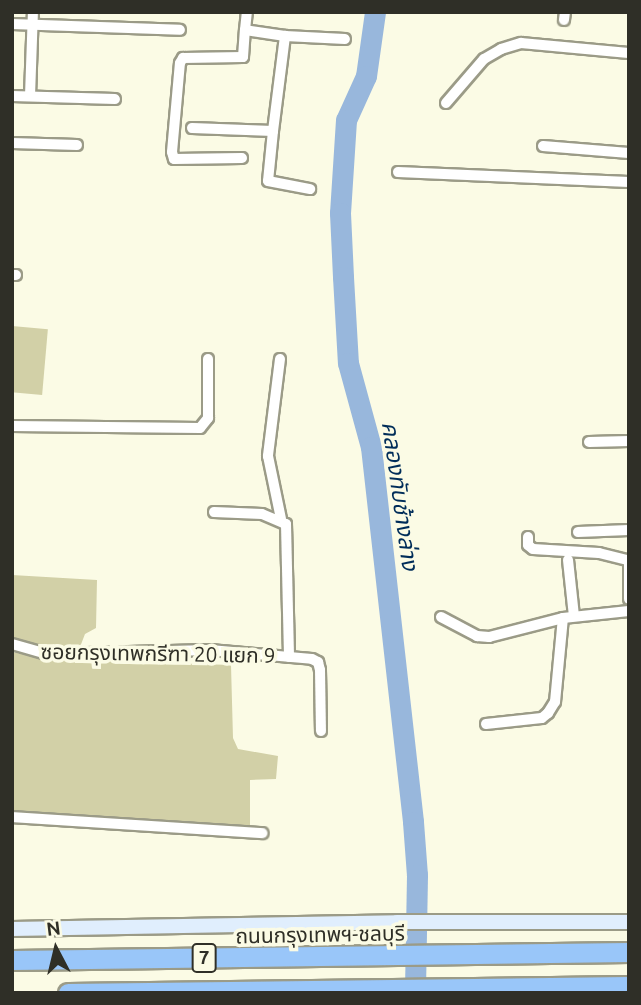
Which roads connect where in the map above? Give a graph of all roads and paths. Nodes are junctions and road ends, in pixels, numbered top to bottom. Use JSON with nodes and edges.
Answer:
{"nodes":[{"id":1,"x":33,"y":12,"type":"edge"},
{"id":2,"x":247,"y":12,"type":"edge"},
{"id":3,"x":12,"y":24,"type":"edge"},
{"id":4,"x":32,"y":25,"type":"junction"},
{"id":5,"x":180,"y":30,"type":"dead end"},
{"id":6,"x":245,"y":30,"type":"junction"},
{"id":7,"x":285,"y":36,"type":"junction"},
{"id":8,"x":345,"y":39,"type":"dead end"},
{"id":9,"x":629,"y":52,"type":"edge"},
{"id":10,"x":12,"y":96,"type":"edge"},
{"id":11,"x":30,"y":96,"type":"junction"},
{"id":12,"x":115,"y":99,"type":"dead end"},
{"id":13,"x":446,"y":103,"type":"dead end"},
{"id":14,"x":192,"y":128,"type":"dead end"},
{"id":15,"x":273,"y":131,"type":"junction"},
{"id":16,"x":12,"y":143,"type":"edge"},
{"id":17,"x":78,"y":145,"type":"dead end"},
{"id":18,"x":543,"y":146,"type":"dead end"},
{"id":19,"x":629,"y":153,"type":"edge"},
{"id":20,"x":242,"y":158,"type":"dead end"},
{"id":21,"x":398,"y":172,"type":"dead end"},
{"id":22,"x":629,"y":182,"type":"edge"},
{"id":23,"x":310,"y":189,"type":"dead end"},
{"id":24,"x":208,"y":359,"type":"dead end"},
{"id":25,"x":280,"y":359,"type":"dead end"},
{"id":26,"x":12,"y":426,"type":"edge"},
{"id":27,"x":629,"y":441,"type":"edge"},
{"id":28,"x":589,"y":442,"type":"dead end"},
{"id":29,"x":215,"y":512,"type":"dead end"},
{"id":30,"x":281,"y":519,"type":"junction"},
{"id":31,"x":629,"y":530,"type":"edge"},
{"id":32,"x":578,"y":532,"type":"dead end"},
{"id":33,"x":528,"y":537,"type":"dead end"},
{"id":34,"x":568,"y":560,"type":"dead end"},
{"id":35,"x":628,"y":560,"type":"edge"},
{"id":36,"x":629,"y":599,"type":"edge"},
{"id":37,"x":629,"y":611,"type":"edge"},
{"id":38,"x":441,"y":617,"type":"dead end"},
{"id":39,"x":569,"y":617,"type":"junction"},
{"id":40,"x":12,"y":645,"type":"edge"},
{"id":41,"x":289,"y":657,"type":"junction"},
{"id":42,"x":486,"y":724,"type":"dead end"},
{"id":43,"x":321,"y":731,"type":"dead end"},
{"id":44,"x":12,"y":817,"type":"edge"},
{"id":45,"x":262,"y":833,"type":"dead end"},
{"id":46,"x":629,"y":922,"type":"edge"},
{"id":47,"x":12,"y":929,"type":"edge"},
{"id":48,"x":629,"y":953,"type":"edge"},
{"id":49,"x":12,"y":960,"type":"edge"},
{"id":50,"x":629,"y":986,"type":"edge"},
{"id":51,"x":68,"y":993,"type":"edge"}],
"edges":[{"from":1,"to":4,"type":"street"},
{"from":2,"to":6,"type":"street"},
{"from":3,"to":4,"type":"street"},
{"from":4,"to":5,"type":"street"},
{"from":4,"to":11,"type":"street"},
{"from":6,"to":7,"type":"street"},
{"from":6,"to":20,"type":"street"},
{"from":7,"to":8,"type":"street"},
{"from":7,"to":15,"type":"street"},
{"from":9,"to":13,"type":"street"},
{"from":10,"to":11,"type":"street"},
{"from":11,"to":12,"type":"street"},
{"from":14,"to":15,"type":"street"},
{"from":15,"to":23,"type":"street"},
{"from":16,"to":17,"type":"street"},
{"from":18,"to":19,"type":"street"},
{"from":21,"to":22,"type":"street"},
{"from":24,"to":26,"type":"street"},
{"from":25,"to":30,"type":"street"},
{"from":27,"to":28,"type":"street"},
{"from":29,"to":30,"type":"street"},
{"from":30,"to":41,"type":"street"},
{"from":31,"to":32,"type":"street"},
{"from":33,"to":35,"type":"street"},
{"from":34,"to":39,"type":"street"},
{"from":35,"to":36,"type":"street"},
{"from":37,"to":39,"type":"street"},
{"from":38,"to":39,"type":"street"},
{"from":39,"to":42,"type":"street"},
{"from":40,"to":41,"type":"street","name":"ซอยกรุงเทพกรีฑา 20 แยก 9"},
{"from":41,"to":43,"type":"street","name":"ซอยกรุงเทพกรีฑา 20 แยก 9"},
{"from":44,"to":45,"type":"street"},
{"from":46,"to":47,"type":"main road"},
{"from":48,"to":49,"type":"highway","name":"ถนนกรุงเทพฯ-ชลบุรี","number":"7"},
{"from":50,"to":51,"type":"highway","number":"7"}]}
